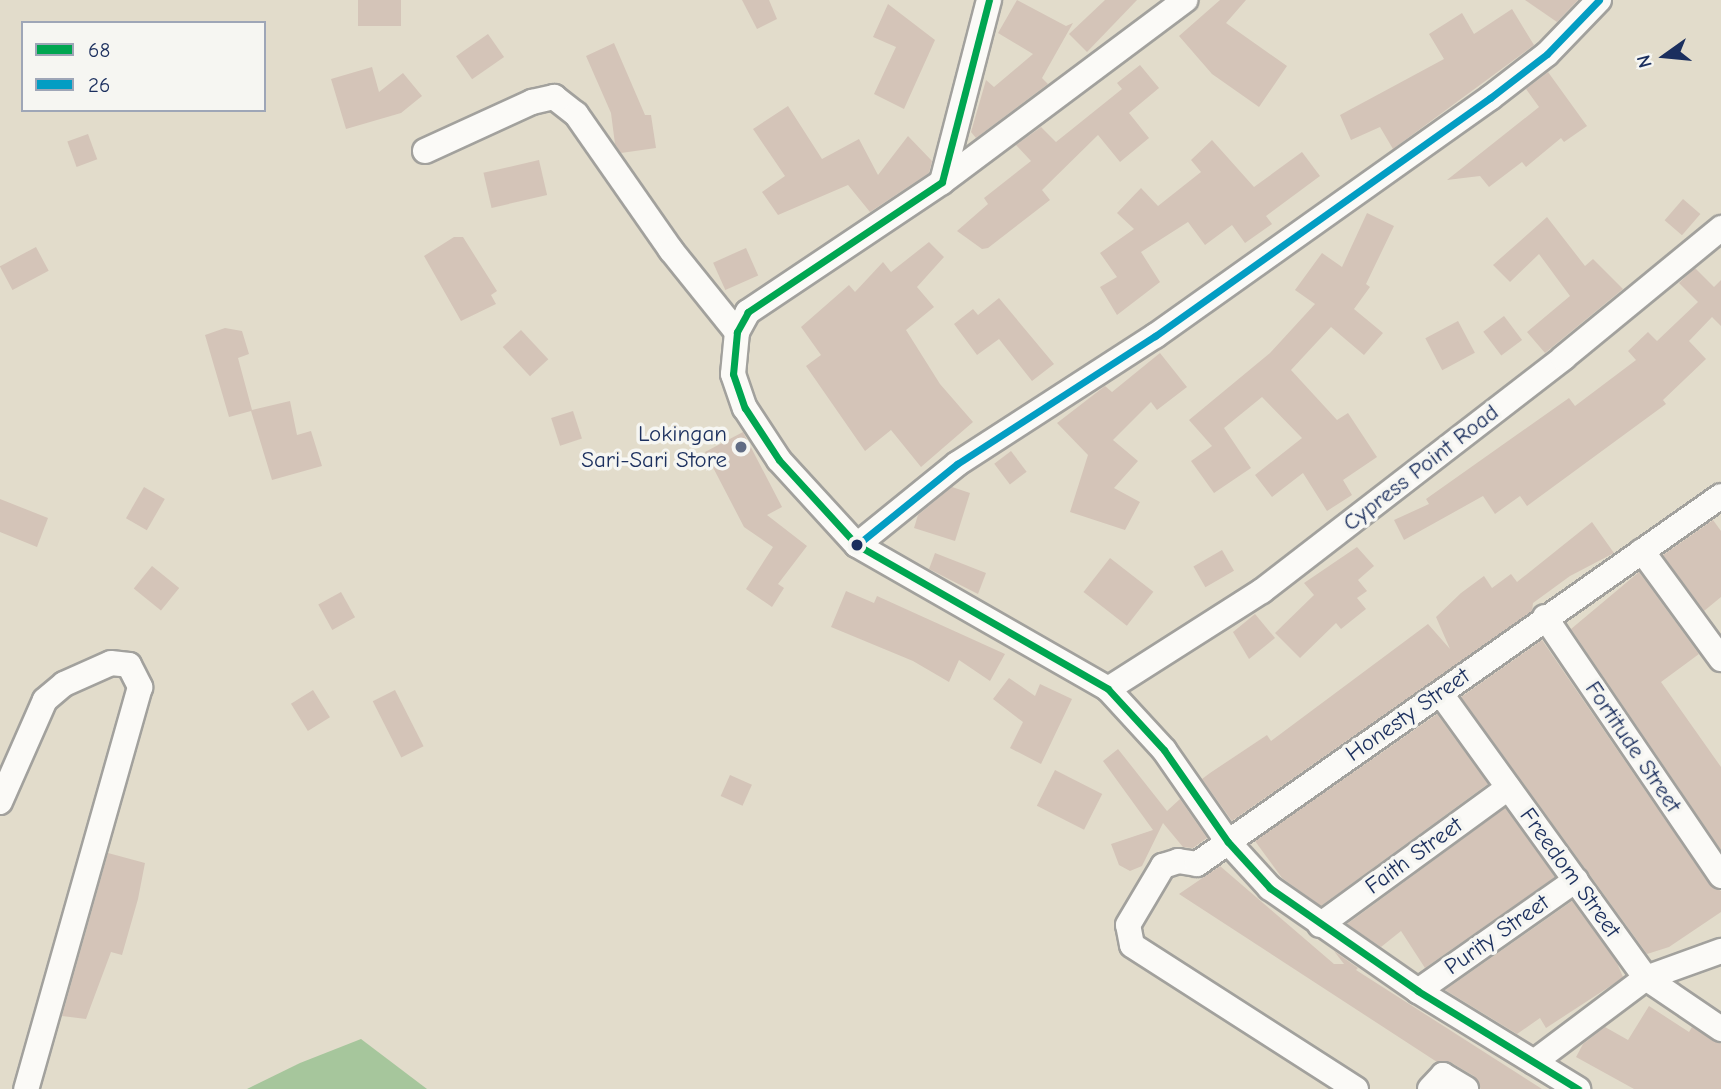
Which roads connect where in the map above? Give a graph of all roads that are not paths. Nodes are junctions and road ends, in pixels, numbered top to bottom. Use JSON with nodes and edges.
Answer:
{"nodes":[{"id":1,"x":989,"y":0,"type":"edge"},
{"id":2,"x":1185,"y":0,"type":"edge"},
{"id":3,"x":1599,"y":0,"type":"edge"},
{"id":4,"x":425,"y":151,"type":"dead end"},
{"id":5,"x":942,"y":182,"type":"junction"},
{"id":6,"x":1721,"y":228,"type":"edge"},
{"id":7,"x":737,"y":332,"type":"junction"},
{"id":8,"x":1721,"y":496,"type":"edge"},
{"id":9,"x":857,"y":545,"type":"junction"},
{"id":10,"x":1642,"y":551,"type":"junction"},
{"id":11,"x":1545,"y":617,"type":"junction"},
{"id":12,"x":1721,"y":659,"type":"edge"},
{"id":13,"x":1108,"y":689,"type":"junction"},
{"id":14,"x":1441,"y":694,"type":"junction"},
{"id":15,"x":1508,"y":788,"type":"junction"},
{"id":16,"x":0,"y":802,"type":"edge"},
{"id":17,"x":1228,"y":842,"type":"junction"},
{"id":18,"x":1721,"y":876,"type":"edge"},
{"id":19,"x":1576,"y":880,"type":"junction"},
{"id":20,"x":1320,"y":925,"type":"junction"},
{"id":21,"x":1721,"y":951,"type":"edge"},
{"id":22,"x":1646,"y":978,"type":"junction"},
{"id":23,"x":1419,"y":991,"type":"junction"},
{"id":24,"x":1721,"y":1029,"type":"edge"},
{"id":25,"x":1534,"y":1062,"type":"junction"},
{"id":26,"x":26,"y":1089,"type":"edge"},
{"id":27,"x":1356,"y":1089,"type":"edge"},
{"id":28,"x":1430,"y":1089,"type":"edge"},
{"id":29,"x":1466,"y":1089,"type":"edge"},
{"id":30,"x":1578,"y":1089,"type":"edge"}],
"edges":[{"from":1,"to":5,"type":"street"},
{"from":2,"to":5,"type":"street"},
{"from":3,"to":9,"type":"street"},
{"from":4,"to":7,"type":"street"},
{"from":5,"to":7,"type":"street"},
{"from":6,"to":13,"type":"street","name":"Cypress Point Road"},
{"from":7,"to":9,"type":"street"},
{"from":8,"to":10,"type":"street","name":"Honesty Street"},
{"from":9,"to":13,"type":"street"},
{"from":10,"to":11,"type":"street","name":"Honesty Street"},
{"from":10,"to":12,"type":"street"},
{"from":11,"to":14,"type":"street","name":"Honesty Street"},
{"from":11,"to":18,"type":"street","name":"Fortitude Street"},
{"from":13,"to":17,"type":"street"},
{"from":14,"to":15,"type":"street","name":"Freedom Street"},
{"from":14,"to":17,"type":"street","name":"Honesty Street"},
{"from":15,"to":19,"type":"street","name":"Freedom Street"},
{"from":15,"to":20,"type":"street","name":"Faith Street"},
{"from":16,"to":26,"type":"street"},
{"from":17,"to":20,"type":"street"},
{"from":17,"to":27,"type":"street","name":"Honesty Street"},
{"from":19,"to":22,"type":"street","name":"Freedom Street"},
{"from":19,"to":23,"type":"street","name":"Purity Street"},
{"from":20,"to":23,"type":"street"},
{"from":21,"to":22,"type":"street"},
{"from":22,"to":24,"type":"street","name":"Freedom Street"},
{"from":22,"to":25,"type":"street"},
{"from":23,"to":25,"type":"street"},
{"from":25,"to":30,"type":"street"},
{"from":28,"to":29,"type":"street"}]}
